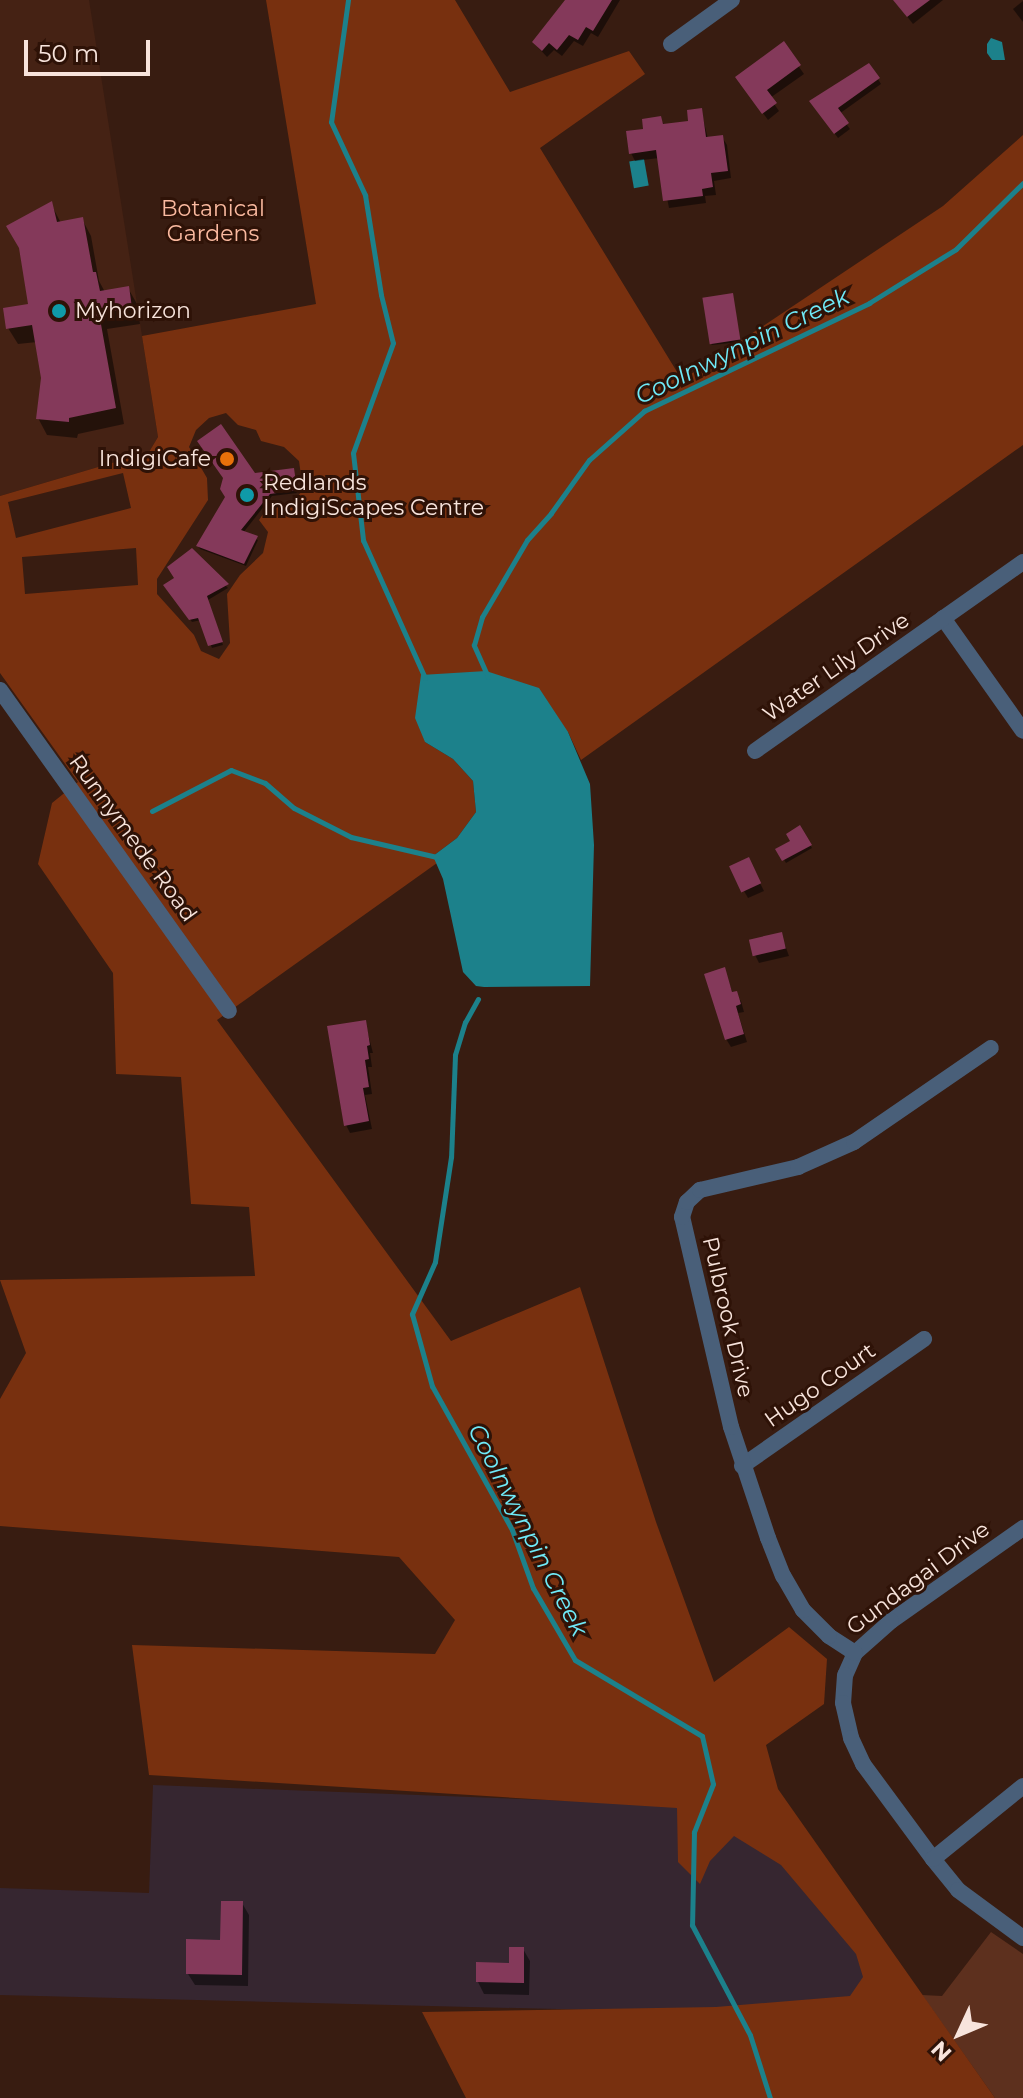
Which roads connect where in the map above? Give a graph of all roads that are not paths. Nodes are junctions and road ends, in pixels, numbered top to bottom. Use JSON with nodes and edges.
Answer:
{"nodes":[{"id":1,"x":732,"y":0,"type":"edge"},
{"id":2,"x":671,"y":44,"type":"dead end"},
{"id":3,"x":1023,"y":562,"type":"edge"},
{"id":4,"x":943,"y":618,"type":"junction"},
{"id":5,"x":0,"y":690,"type":"edge"},
{"id":6,"x":1023,"y":731,"type":"edge"},
{"id":7,"x":755,"y":751,"type":"dead end"},
{"id":8,"x":229,"y":1011,"type":"dead end"},
{"id":9,"x":991,"y":1048,"type":"dead end"},
{"id":10,"x":924,"y":1339,"type":"dead end"},
{"id":11,"x":742,"y":1466,"type":"junction"},
{"id":12,"x":1023,"y":1528,"type":"edge"},
{"id":13,"x":855,"y":1653,"type":"junction"},
{"id":14,"x":1023,"y":1786,"type":"edge"},
{"id":15,"x":933,"y":1859,"type":"junction"},
{"id":16,"x":1023,"y":1938,"type":"edge"}],
"edges":[{"from":1,"to":2,"type":"street"},
{"from":3,"to":4,"type":"street","name":"Water Lily Drive"},
{"from":4,"to":6,"type":"street"},
{"from":4,"to":7,"type":"street","name":"Water Lily Drive"},
{"from":5,"to":8,"type":"street","name":"Runnymede Road"},
{"from":9,"to":11,"type":"street","name":"Pulbrook Drive"},
{"from":10,"to":11,"type":"street","name":"Hugo Court"},
{"from":11,"to":13,"type":"street","name":"Pulbrook Drive"},
{"from":12,"to":13,"type":"street","name":"Gundagai Drive"},
{"from":13,"to":15,"type":"street","name":"Gundagai Drive"},
{"from":14,"to":15,"type":"street"},
{"from":15,"to":16,"type":"street","name":"Gundagai Drive"}]}
